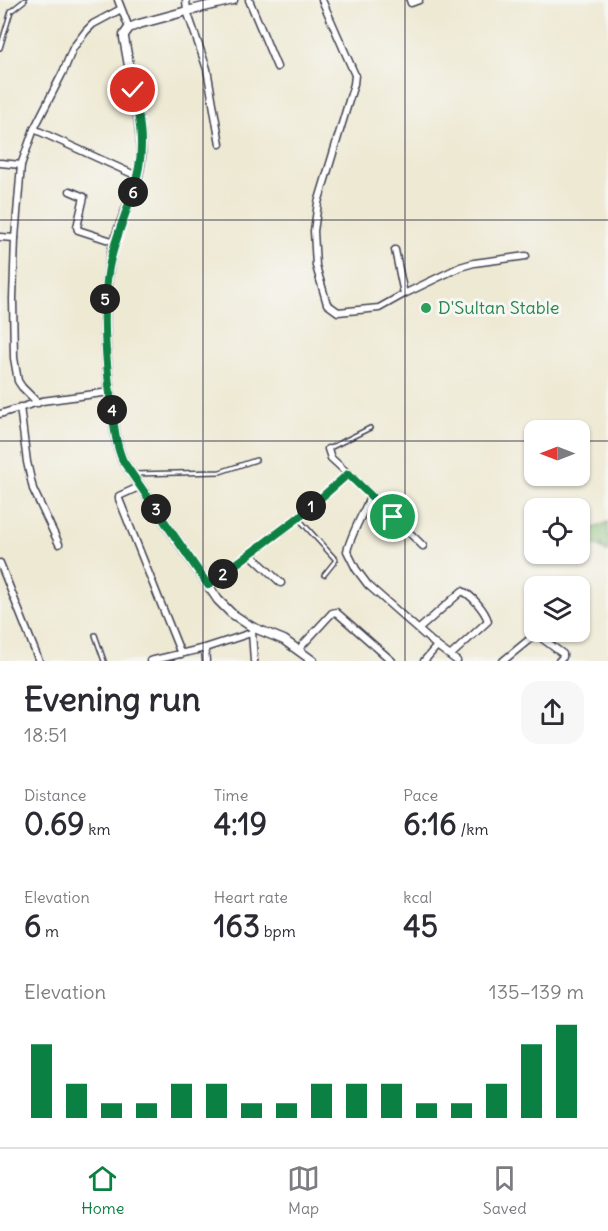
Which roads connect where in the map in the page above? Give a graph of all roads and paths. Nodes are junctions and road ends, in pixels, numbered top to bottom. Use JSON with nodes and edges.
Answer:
{"nodes":[{"id":1,"x":25,"y":0,"type":"edge"},
{"id":2,"x":118,"y":0,"type":"edge"},
{"id":3,"x":186,"y":0,"type":"edge"},
{"id":4,"x":229,"y":0,"type":"edge"},
{"id":5,"x":249,"y":0,"type":"edge"},
{"id":6,"x":322,"y":0,"type":"edge"},
{"id":7,"x":410,"y":0,"type":"edge"},
{"id":8,"x":419,"y":0,"type":"edge"},
{"id":9,"x":121,"y":9,"type":"junction"},
{"id":10,"x":187,"y":10,"type":"junction"},
{"id":11,"x":129,"y":28,"type":"junction"},
{"id":12,"x":0,"y":48,"type":"edge"},
{"id":13,"x":277,"y":67,"type":"dead end"},
{"id":14,"x":34,"y":129,"type":"junction"},
{"id":15,"x":220,"y":144,"type":"dead end"},
{"id":16,"x":0,"y":163,"type":"edge"},
{"id":17,"x":21,"y":165,"type":"junction"},
{"id":18,"x":137,"y":176,"type":"junction"},
{"id":19,"x":70,"y":191,"type":"dead end"},
{"id":20,"x":0,"y":237,"type":"edge"},
{"id":21,"x":15,"y":238,"type":"junction"},
{"id":22,"x":115,"y":242,"type":"junction"},
{"id":23,"x":394,"y":250,"type":"dead end"},
{"id":24,"x":526,"y":256,"type":"dead end"},
{"id":25,"x":404,"y":294,"type":"junction"},
{"id":26,"x":110,"y":392,"type":"junction"},
{"id":27,"x":38,"y":403,"type":"junction"},
{"id":28,"x":20,"y":407,"type":"junction"},
{"id":29,"x":0,"y":414,"type":"edge"},
{"id":30,"x":370,"y":428,"type":"dead end"},
{"id":31,"x":328,"y":450,"type":"joint"},
{"id":32,"x":256,"y":460,"type":"dead end"},
{"id":33,"x":133,"y":474,"type":"junction"},
{"id":34,"x":348,"y":474,"type":"junction"},
{"id":35,"x":141,"y":486,"type":"junction"},
{"id":36,"x":371,"y":495,"type":"junction"},
{"id":37,"x":298,"y":518,"type":"junction"},
{"id":38,"x":58,"y":544,"type":"dead end"},
{"id":39,"x":423,"y":546,"type":"dead end"},
{"id":40,"x":250,"y":554,"type":"junction"},
{"id":41,"x":0,"y":563,"type":"edge"},
{"id":42,"x":324,"y":575,"type":"dead end"},
{"id":43,"x":281,"y":583,"type":"dead end"},
{"id":44,"x":208,"y":585,"type":"junction"},
{"id":45,"x":419,"y":629,"type":"junction"},
{"id":46,"x":252,"y":630,"type":"junction"},
{"id":47,"x":95,"y":635,"type":"dead end"},
{"id":48,"x":437,"y":646,"type":"junction"},
{"id":49,"x":205,"y":648,"type":"junction"},
{"id":50,"x":298,"y":650,"type":"junction"},
{"id":51,"x":181,"y":654,"type":"junction"},
{"id":52,"x":451,"y":656,"type":"junction"},
{"id":53,"x":154,"y":660,"type":"edge"},
{"id":54,"x":39,"y":661,"type":"edge"},
{"id":55,"x":104,"y":661,"type":"edge"},
{"id":56,"x":206,"y":661,"type":"edge"},
{"id":57,"x":254,"y":661,"type":"edge"},
{"id":58,"x":313,"y":661,"type":"edge"},
{"id":59,"x":392,"y":661,"type":"edge"},
{"id":60,"x":424,"y":661,"type":"edge"},
{"id":61,"x":457,"y":661,"type":"edge"},
{"id":62,"x":503,"y":661,"type":"edge"},
{"id":63,"x":559,"y":661,"type":"edge"}],
"edges":[{"from":1,"to":12,"type":"lane"},
{"from":2,"to":9,"type":"street"},
{"from":3,"to":10,"type":"street"},
{"from":4,"to":10,"type":"street"},
{"from":5,"to":13,"type":"street"},
{"from":6,"to":25,"type":"street"},
{"from":7,"to":8,"type":"street"},
{"from":9,"to":11,"type":"street"},
{"from":9,"to":14,"type":"street"},
{"from":10,"to":11,"type":"street"},
{"from":10,"to":15,"type":"street"},
{"from":11,"to":18,"type":"street"},
{"from":14,"to":17,"type":"street"},
{"from":14,"to":18,"type":"street"},
{"from":16,"to":17,"type":"street"},
{"from":17,"to":21,"type":"street"},
{"from":18,"to":22,"type":"street"},
{"from":19,"to":22,"type":"street"},
{"from":20,"to":21,"type":"street"},
{"from":21,"to":27,"type":"street"},
{"from":22,"to":26,"type":"street"},
{"from":23,"to":25,"type":"street"},
{"from":24,"to":25,"type":"street"},
{"from":26,"to":27,"type":"street"},
{"from":26,"to":33,"type":"street"},
{"from":27,"to":28,"type":"street"},
{"from":28,"to":29,"type":"street"},
{"from":28,"to":38,"type":"street"},
{"from":30,"to":31,"type":"lane"},
{"from":31,"to":34,"type":"street"},
{"from":32,"to":33,"type":"lane"},
{"from":33,"to":35,"type":"street"},
{"from":34,"to":36,"type":"street"},
{"from":34,"to":37,"type":"street"},
{"from":35,"to":44,"type":"street"},
{"from":35,"to":51,"type":"street"},
{"from":36,"to":39,"type":"street"},
{"from":36,"to":45,"type":"street"},
{"from":37,"to":40,"type":"street"},
{"from":37,"to":42,"type":"lane"},
{"from":40,"to":43,"type":"street"},
{"from":40,"to":44,"type":"street"},
{"from":41,"to":54,"type":"street"},
{"from":44,"to":46,"type":"street"},
{"from":45,"to":48,"type":"street"},
{"from":45,"to":52,"type":"street"},
{"from":46,"to":49,"type":"street"},
{"from":46,"to":50,"type":"street"},
{"from":46,"to":57,"type":"street"},
{"from":47,"to":55,"type":"lane"},
{"from":48,"to":52,"type":"street"},
{"from":48,"to":60,"type":"street"},
{"from":49,"to":51,"type":"street"},
{"from":49,"to":56,"type":"street"},
{"from":50,"to":58,"type":"street"},
{"from":50,"to":59,"type":"street"},
{"from":51,"to":53,"type":"street"},
{"from":52,"to":61,"type":"street"},
{"from":62,"to":63,"type":"street"}]}
